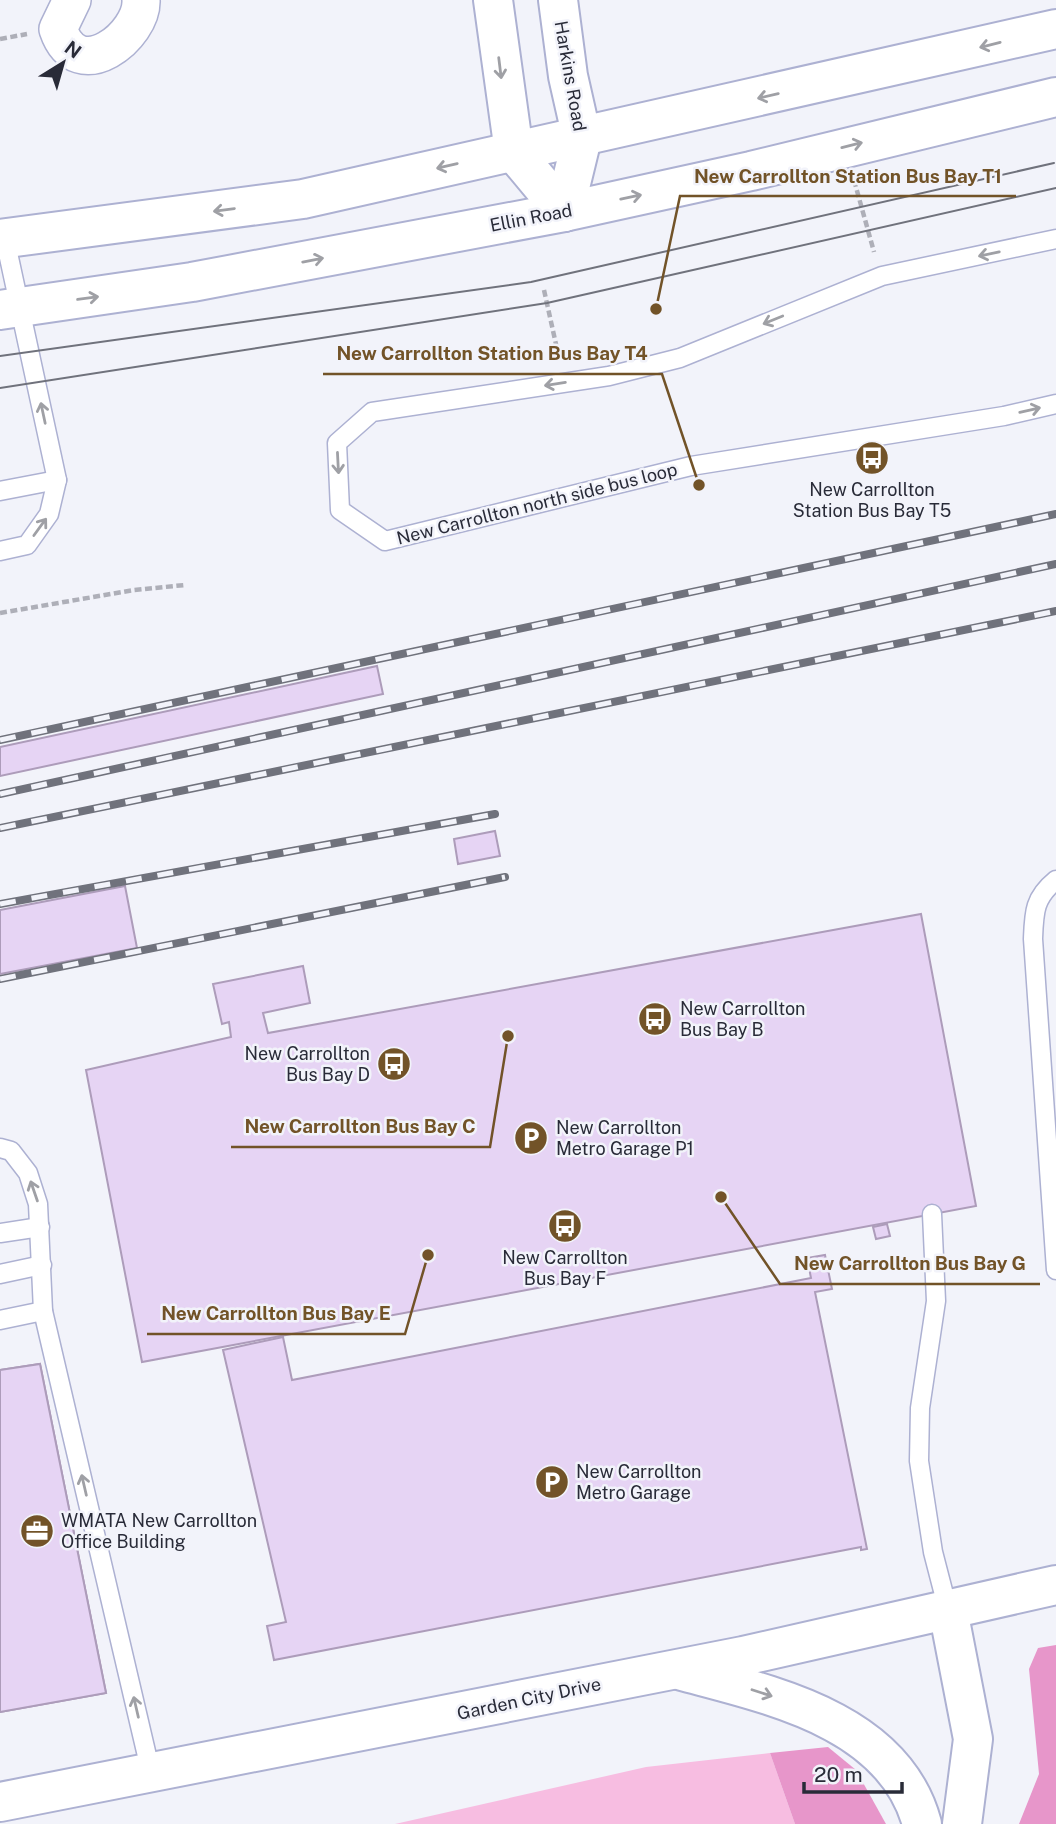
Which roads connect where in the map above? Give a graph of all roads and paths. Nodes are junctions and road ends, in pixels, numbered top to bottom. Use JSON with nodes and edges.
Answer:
{"nodes":[{"id":1,"x":72,"y":0,"type":"edge"},
{"id":2,"x":141,"y":0,"type":"edge"},
{"id":3,"x":493,"y":0,"type":"edge"},
{"id":4,"x":558,"y":0,"type":"edge"},
{"id":5,"x":1056,"y":29,"type":"edge"},
{"id":6,"x":1056,"y":97,"type":"edge"},
{"id":7,"x":582,"y":138,"type":"junction"},
{"id":8,"x":845,"y":147,"type":"junction"},
{"id":9,"x":514,"y":152,"type":"junction"},
{"id":10,"x":564,"y":212,"type":"junction"},
{"id":11,"x":3,"y":239,"type":"edge"},
{"id":12,"x":1056,"y":239,"type":"edge"},
{"id":13,"x":882,"y":276,"type":"junction"},
{"id":14,"x":544,"y":290,"type":"dead end"},
{"id":15,"x":10,"y":309,"type":"edge"},
{"id":16,"x":564,"y":383,"type":"junction"},
{"id":17,"x":1056,"y":404,"type":"edge"},
{"id":18,"x":57,"y":480,"type":"junction"},
{"id":19,"x":0,"y":491,"type":"edge"},
{"id":20,"x":0,"y":551,"type":"edge"},
{"id":21,"x":185,"y":585,"type":"dead end"},
{"id":22,"x":0,"y":612,"type":"edge"},
{"id":23,"x":1056,"y":880,"type":"edge"},
{"id":24,"x":0,"y":1149,"type":"edge"},
{"id":25,"x":932,"y":1214,"type":"dead end"},
{"id":26,"x":40,"y":1227,"type":"junction"},
{"id":27,"x":2,"y":1229,"type":"edge"},
{"id":28,"x":42,"y":1265,"type":"junction"},
{"id":29,"x":1056,"y":1270,"type":"edge"},
{"id":30,"x":0,"y":1274,"type":"edge"},
{"id":31,"x":43,"y":1311,"type":"junction"},
{"id":32,"x":0,"y":1320,"type":"edge"},
{"id":33,"x":1056,"y":1585,"type":"edge"},
{"id":34,"x":948,"y":1610,"type":"junction"},
{"id":35,"x":673,"y":1669,"type":"junction"},
{"id":36,"x":151,"y":1773,"type":"junction"},
{"id":37,"x":0,"y":1802,"type":"edge"},
{"id":38,"x":922,"y":1824,"type":"edge"},
{"id":39,"x":962,"y":1824,"type":"edge"}],
"edges":[{"from":1,"to":2,"type":"street"},
{"from":3,"to":9,"type":"street","one_way":true},
{"from":4,"to":7,"type":"street","name":"Harkins Road"},
{"from":5,"to":7,"type":"street","one_way":true},
{"from":8,"to":6,"type":"street","name":"Ellin Road","one_way":true},
{"from":7,"to":9,"type":"street"},
{"from":7,"to":10,"type":"street","name":"Harkins Road"},
{"from":10,"to":8,"type":"street","name":"Ellin Road","one_way":true},
{"from":8,"to":13,"type":"path"},
{"from":9,"to":10,"type":"street"},
{"from":9,"to":11,"type":"street","one_way":true},
{"from":15,"to":10,"type":"street","name":"Ellin Road","one_way":true},
{"from":11,"to":15,"type":"lane"},
{"from":12,"to":13,"type":"lane","name":"New Carrollton north side bus loop","one_way":true},
{"from":13,"to":16,"type":"lane","name":"New Carrollton north side bus loop","one_way":true},
{"from":14,"to":16,"type":"path"},
{"from":18,"to":15,"type":"lane","one_way":true},
{"from":16,"to":17,"type":"lane","name":"New Carrollton north side bus loop","one_way":true},
{"from":18,"to":19,"type":"lane"},
{"from":20,"to":18,"type":"lane","one_way":true},
{"from":21,"to":22,"type":"path"},
{"from":23,"to":29,"type":"lane"},
{"from":26,"to":24,"type":"lane","one_way":true},
{"from":25,"to":34,"type":"lane"},
{"from":26,"to":27,"type":"lane"},
{"from":26,"to":28,"type":"lane"},
{"from":28,"to":30,"type":"lane"},
{"from":28,"to":31,"type":"lane"},
{"from":31,"to":32,"type":"lane"},
{"from":36,"to":31,"type":"lane","one_way":true},
{"from":33,"to":34,"type":"street","name":"Garden City Drive"},
{"from":34,"to":35,"type":"street","name":"Garden City Drive"},
{"from":34,"to":39,"type":"street"},
{"from":35,"to":36,"type":"street","name":"Garden City Drive"},
{"from":35,"to":38,"type":"street","one_way":true},
{"from":36,"to":37,"type":"street","name":"Garden City Drive"}]}
